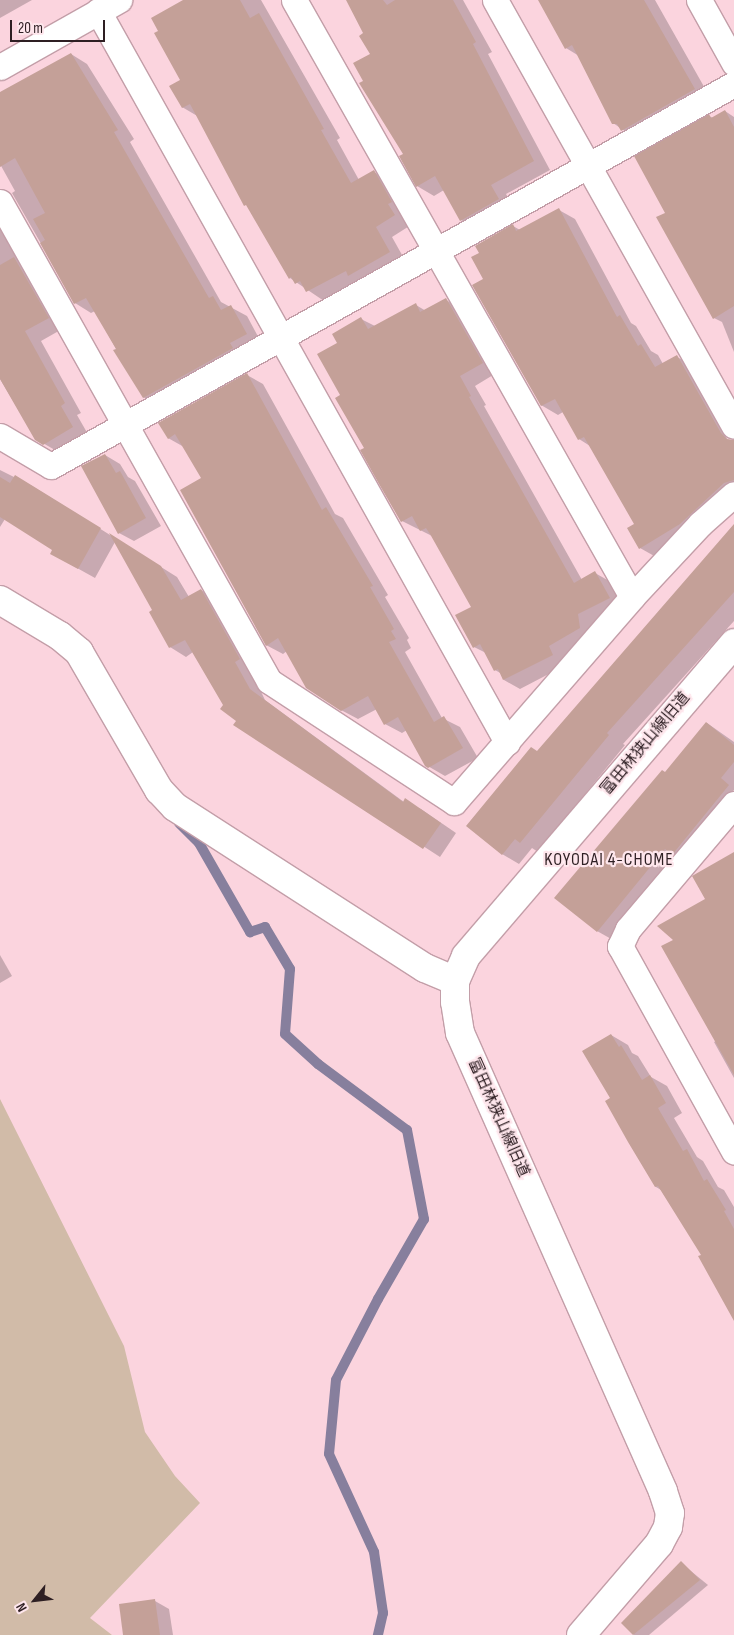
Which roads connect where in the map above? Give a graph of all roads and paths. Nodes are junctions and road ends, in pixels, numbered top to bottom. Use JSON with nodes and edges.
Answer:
{"nodes":[{"id":1,"x":294,"y":0,"type":"edge"},
{"id":2,"x":495,"y":0,"type":"edge"},
{"id":3,"x":699,"y":0,"type":"edge"},
{"id":4,"x":108,"y":6,"type":"edge"},
{"id":5,"x":734,"y":63,"type":"edge"},
{"id":6,"x":0,"y":67,"type":"edge"},
{"id":7,"x":734,"y":84,"type":"edge"},
{"id":8,"x":588,"y":166,"type":"junction"},
{"id":9,"x":0,"y":202,"type":"edge"},
{"id":10,"x":436,"y":251,"type":"junction"},
{"id":11,"x":281,"y":338,"type":"junction"},
{"id":12,"x":126,"y":425,"type":"junction"},
{"id":13,"x":734,"y":426,"type":"edge"},
{"id":14,"x":0,"y":436,"type":"edge"},
{"id":15,"x":734,"y":494,"type":"edge"},
{"id":16,"x":632,"y":597,"type":"junction"},
{"id":17,"x":0,"y":600,"type":"edge"},
{"id":18,"x":734,"y":642,"type":"edge"},
{"id":19,"x":508,"y":742,"type":"junction"},
{"id":20,"x":734,"y":804,"type":"edge"},
{"id":21,"x":456,"y":981,"type":"junction"},
{"id":22,"x":734,"y":1152,"type":"edge"},
{"id":23,"x":581,"y":1635,"type":"edge"}],
"edges":[{"from":1,"to":10,"type":"street"},
{"from":2,"to":8,"type":"street"},
{"from":3,"to":5,"type":"street"},
{"from":4,"to":6,"type":"street"},
{"from":4,"to":11,"type":"street"},
{"from":7,"to":8,"type":"street"},
{"from":8,"to":10,"type":"street"},
{"from":8,"to":13,"type":"street"},
{"from":9,"to":12,"type":"street"},
{"from":10,"to":11,"type":"street"},
{"from":10,"to":16,"type":"street"},
{"from":11,"to":12,"type":"street"},
{"from":11,"to":19,"type":"street"},
{"from":12,"to":14,"type":"street"},
{"from":12,"to":19,"type":"street"},
{"from":15,"to":16,"type":"street"},
{"from":16,"to":19,"type":"street"},
{"from":17,"to":21,"type":"street"},
{"from":18,"to":21,"type":"street","name":"富田林狭山線旧道"},
{"from":20,"to":22,"type":"street"},
{"from":21,"to":23,"type":"street","name":"富田林狭山線旧道"}]}
